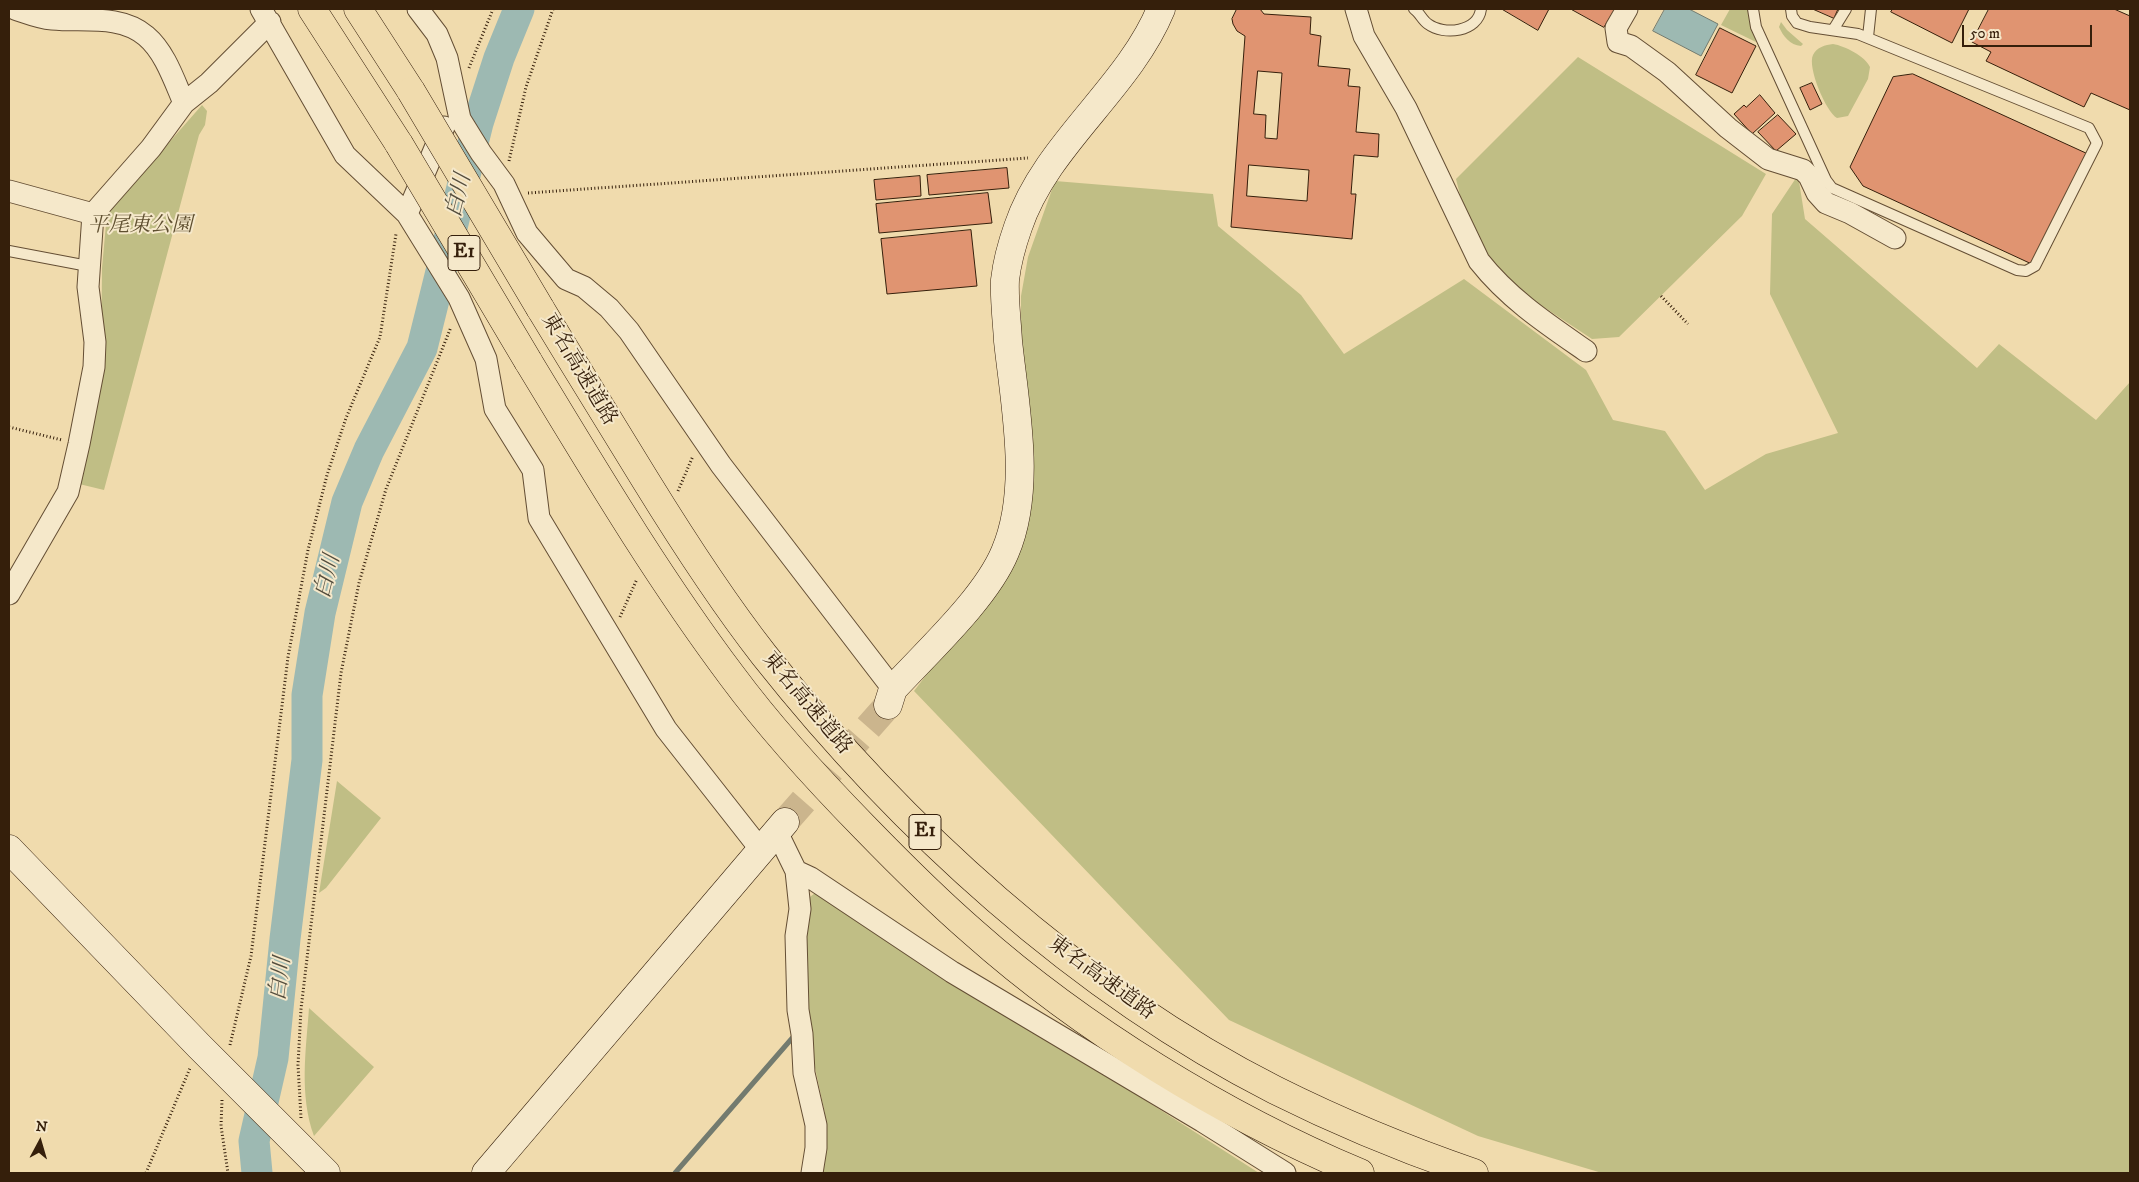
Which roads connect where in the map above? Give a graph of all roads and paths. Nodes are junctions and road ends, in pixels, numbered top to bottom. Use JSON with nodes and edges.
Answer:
{"nodes":[{"id":1,"x":15,"y":9,"type":"edge"},
{"id":2,"x":312,"y":9,"type":"edge"},
{"id":3,"x":358,"y":9,"type":"edge"},
{"id":4,"x":418,"y":9,"type":"edge"},
{"id":5,"x":493,"y":9,"type":"edge"},
{"id":6,"x":553,"y":9,"type":"edge"},
{"id":7,"x":1160,"y":9,"type":"edge"},
{"id":8,"x":1356,"y":9,"type":"edge"},
{"id":9,"x":1481,"y":9,"type":"edge"},
{"id":10,"x":1627,"y":9,"type":"edge"},
{"id":11,"x":1753,"y":9,"type":"edge"},
{"id":12,"x":1791,"y":9,"type":"edge"},
{"id":13,"x":1846,"y":9,"type":"edge"},
{"id":14,"x":1871,"y":9,"type":"edge"},
{"id":15,"x":1416,"y":10,"type":"edge"},
{"id":16,"x":265,"y":15,"type":"edge"},
{"id":17,"x":1833,"y":30,"type":"junction"},
{"id":18,"x":1868,"y":38,"type":"junction"},
{"id":19,"x":184,"y":103,"type":"junction"},
{"id":20,"x":458,"y":110,"type":"junction"},
{"id":21,"x":1048,"y":167,"type":"junction"},
{"id":22,"x":506,"y":189,"type":"junction"},
{"id":23,"x":9,"y":191,"type":"edge"},
{"id":24,"x":93,"y":214,"type":"junction"},
{"id":25,"x":406,"y":214,"type":"junction"},
{"id":26,"x":1895,"y":238,"type":"dead end"},
{"id":27,"x":9,"y":251,"type":"edge"},
{"id":28,"x":88,"y":266,"type":"junction"},
{"id":29,"x":1661,"y":296,"type":"dead end"},
{"id":30,"x":459,"y":298,"type":"junction"},
{"id":31,"x":1688,"y":324,"type":"dead end"},
{"id":32,"x":1586,"y":351,"type":"dead end"},
{"id":33,"x":9,"y":428,"type":"edge"},
{"id":34,"x":702,"y":437,"type":"junction"},
{"id":35,"x":79,"y":444,"type":"junction"},
{"id":36,"x":677,"y":494,"type":"dead end"},
{"id":37,"x":640,"y":574,"type":"dead end"},
{"id":38,"x":9,"y":594,"type":"edge"},
{"id":39,"x":611,"y":638,"type":"junction"},
{"id":40,"x":891,"y":697,"type":"joint"},
{"id":41,"x":774,"y":834,"type":"junction"},
{"id":42,"x":9,"y":849,"type":"edge"},
{"id":43,"x":796,"y":871,"type":"junction"},
{"id":44,"x":199,"y":1046,"type":"junction"},
{"id":45,"x":222,"y":1069,"type":"junction"},
{"id":46,"x":300,"y":1146,"type":"junction"},
{"id":47,"x":146,"y":1173,"type":"edge"},
{"id":48,"x":228,"y":1173,"type":"edge"},
{"id":49,"x":326,"y":1173,"type":"edge"},
{"id":50,"x":486,"y":1173,"type":"edge"},
{"id":51,"x":812,"y":1173,"type":"edge"},
{"id":52,"x":1284,"y":1173,"type":"edge"},
{"id":53,"x":1360,"y":1173,"type":"edge"},
{"id":54,"x":1474,"y":1173,"type":"edge"}],
"edges":[{"from":1,"to":19,"type":"street"},
{"from":2,"to":53,"type":"highway","name":"東名高速道路","number":"E1","bridge":true},
{"from":3,"to":54,"type":"highway","name":"東名高速道路","number":"E1","bridge":true},
{"from":4,"to":20,"type":"street"},
{"from":5,"to":20,"type":"path"},
{"from":6,"to":22,"type":"path"},
{"from":7,"to":21,"type":"street"},
{"from":8,"to":32,"type":"street"},
{"from":9,"to":15,"type":"lane"},
{"from":10,"to":26,"type":"street"},
{"from":11,"to":18,"type":"lane"},
{"from":12,"to":17,"type":"lane"},
{"from":13,"to":17,"type":"lane"},
{"from":14,"to":18,"type":"lane"},
{"from":16,"to":19,"type":"street"},
{"from":16,"to":25,"type":"street"},
{"from":17,"to":18,"type":"lane"},
{"from":19,"to":24,"type":"street"},
{"from":20,"to":22,"type":"street"},
{"from":20,"to":25,"type":"street"},
{"from":21,"to":22,"type":"path"},
{"from":21,"to":40,"type":"street"},
{"from":22,"to":34,"type":"street"},
{"from":23,"to":24,"type":"street"},
{"from":24,"to":28,"type":"street"},
{"from":25,"to":30,"type":"street"},
{"from":25,"to":45,"type":"path"},
{"from":27,"to":28,"type":"lane"},
{"from":28,"to":35,"type":"street"},
{"from":29,"to":31,"type":"path"},
{"from":30,"to":39,"type":"street"},
{"from":30,"to":46,"type":"path"},
{"from":33,"to":35,"type":"path"},
{"from":34,"to":36,"type":"path"},
{"from":34,"to":40,"type":"street"},
{"from":35,"to":38,"type":"street"},
{"from":37,"to":39,"type":"path"},
{"from":39,"to":41,"type":"street"},
{"from":41,"to":43,"type":"street"},
{"from":41,"to":50,"type":"street"},
{"from":42,"to":44,"type":"street"},
{"from":43,"to":51,"type":"street"},
{"from":43,"to":52,"type":"street"},
{"from":44,"to":45,"type":"street"},
{"from":44,"to":47,"type":"path"},
{"from":45,"to":46,"type":"street"},
{"from":45,"to":48,"type":"path"},
{"from":46,"to":49,"type":"street"}]}
